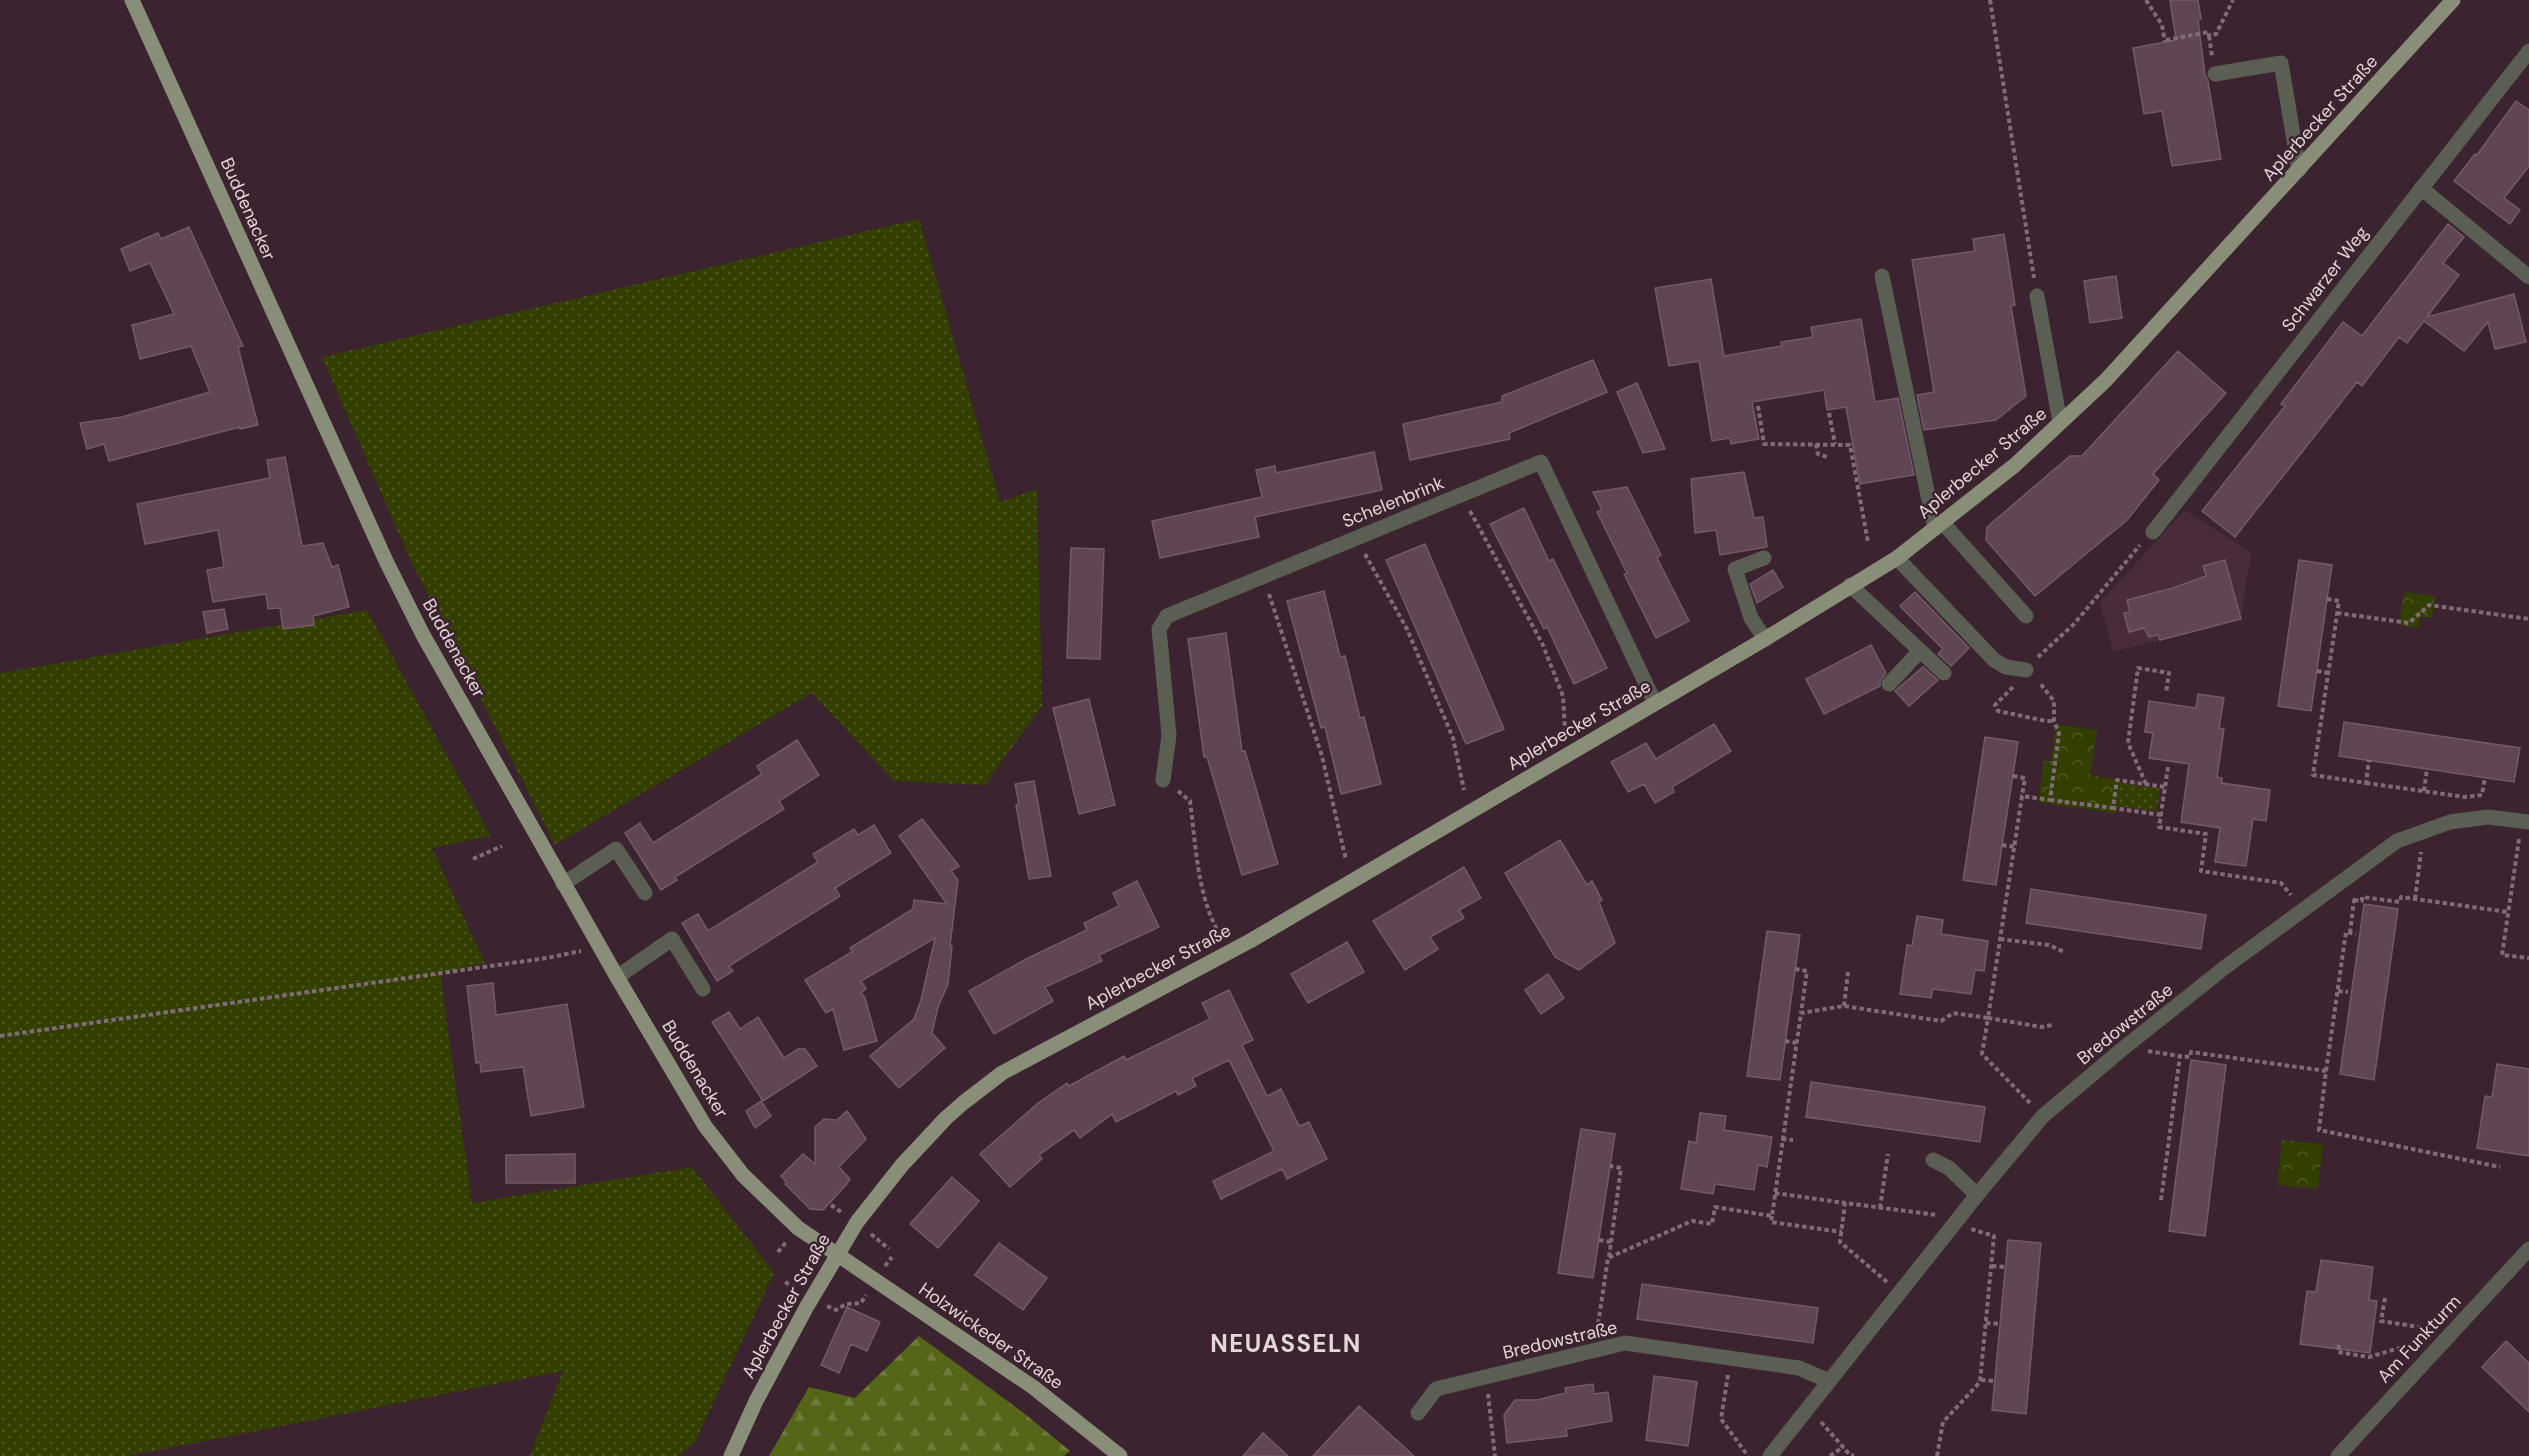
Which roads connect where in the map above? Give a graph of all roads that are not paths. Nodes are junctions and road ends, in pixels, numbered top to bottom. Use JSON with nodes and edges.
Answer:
{"nodes":[{"id":1,"x":132,"y":0,"type":"edge"},
{"id":2,"x":2453,"y":0,"type":"edge"},
{"id":3,"x":2529,"y":51,"type":"edge"},
{"id":4,"x":2216,"y":74,"type":"dead end"},
{"id":5,"x":2299,"y":170,"type":"junction"},
{"id":6,"x":2421,"y":188,"type":"junction"},
{"id":7,"x":1882,"y":276,"type":"dead end"},
{"id":8,"x":2529,"y":277,"type":"edge"},
{"id":9,"x":2037,"y":296,"type":"road end"},
{"id":10,"x":2060,"y":422,"type":"junction"},
{"id":11,"x":1939,"y":526,"type":"junction"},
{"id":12,"x":2153,"y":532,"type":"road end"},
{"id":13,"x":1764,"y":558,"type":"dead end"},
{"id":14,"x":1897,"y":558,"type":"junction"},
{"id":15,"x":1850,"y":585,"type":"junction"},
{"id":16,"x":2026,"y":616,"type":"dead end"},
{"id":17,"x":1765,"y":639,"type":"junction"},
{"id":18,"x":1920,"y":651,"type":"junction"},
{"id":19,"x":1944,"y":673,"type":"dead end"},
{"id":20,"x":2029,"y":673,"type":"road end"},
{"id":21,"x":1889,"y":684,"type":"dead end"},
{"id":22,"x":1655,"y":703,"type":"junction"},
{"id":23,"x":1163,"y":780,"type":"road end"},
{"id":24,"x":2525,"y":821,"type":"edge"},
{"id":25,"x":563,"y":884,"type":"junction"},
{"id":26,"x":645,"y":893,"type":"dead end"},
{"id":27,"x":617,"y":977,"type":"junction"},
{"id":28,"x":703,"y":989,"type":"dead end"},
{"id":29,"x":1933,"y":1160,"type":"dead end"},
{"id":30,"x":1977,"y":1194,"type":"junction"},
{"id":31,"x":2529,"y":1249,"type":"edge"},
{"id":32,"x":836,"y":1254,"type":"junction"},
{"id":33,"x":1829,"y":1382,"type":"junction"},
{"id":34,"x":1418,"y":1413,"type":"dead end"},
{"id":35,"x":731,"y":1456,"type":"edge"},
{"id":36,"x":1120,"y":1456,"type":"edge"},
{"id":37,"x":1770,"y":1456,"type":"edge"},
{"id":38,"x":2338,"y":1456,"type":"edge"}],
"edges":[{"from":1,"to":25,"type":"main road","name":"Buddenacker"},
{"from":2,"to":5,"type":"main road","name":"Aplerbecker Straße"},
{"from":3,"to":6,"type":"street","name":"Schwarzer Weg"},
{"from":4,"to":5,"type":"street"},
{"from":5,"to":10,"type":"main road","name":"Aplerbecker Straße"},
{"from":6,"to":8,"type":"street"},
{"from":6,"to":12,"type":"street","name":"Schwarzer Weg"},
{"from":7,"to":11,"type":"street"},
{"from":9,"to":10,"type":"street"},
{"from":10,"to":11,"type":"main road","name":"Aplerbecker Straße"},
{"from":11,"to":14,"type":"main road","name":"Aplerbecker Straße"},
{"from":11,"to":16,"type":"street"},
{"from":13,"to":17,"type":"street"},
{"from":14,"to":15,"type":"main road","name":"Aplerbecker Straße"},
{"from":14,"to":20,"type":"street"},
{"from":15,"to":17,"type":"main road","name":"Aplerbecker Straße"},
{"from":15,"to":18,"type":"street"},
{"from":17,"to":22,"type":"main road","name":"Aplerbecker Straße"},
{"from":18,"to":19,"type":"street"},
{"from":18,"to":21,"type":"street"},
{"from":22,"to":23,"type":"street","name":"Schelenbrink"},
{"from":22,"to":32,"type":"main road","name":"Aplerbecker Straße"},
{"from":24,"to":30,"type":"street","name":"Bredowstraße"},
{"from":25,"to":26,"type":"street"},
{"from":25,"to":27,"type":"main road","name":"Buddenacker"},
{"from":27,"to":28,"type":"street"},
{"from":27,"to":32,"type":"main road","name":"Buddenacker"},
{"from":29,"to":30,"type":"street"},
{"from":30,"to":33,"type":"street","name":"Bredowstraße"},
{"from":31,"to":38,"type":"street","name":"Am Funkturm"},
{"from":32,"to":35,"type":"main road","name":"Aplerbecker Straße"},
{"from":32,"to":36,"type":"main road","name":"Holzwickeder Straße"},
{"from":33,"to":34,"type":"street","name":"Bredowstraße"},
{"from":33,"to":37,"type":"street","name":"Bredowstraße"}]}
